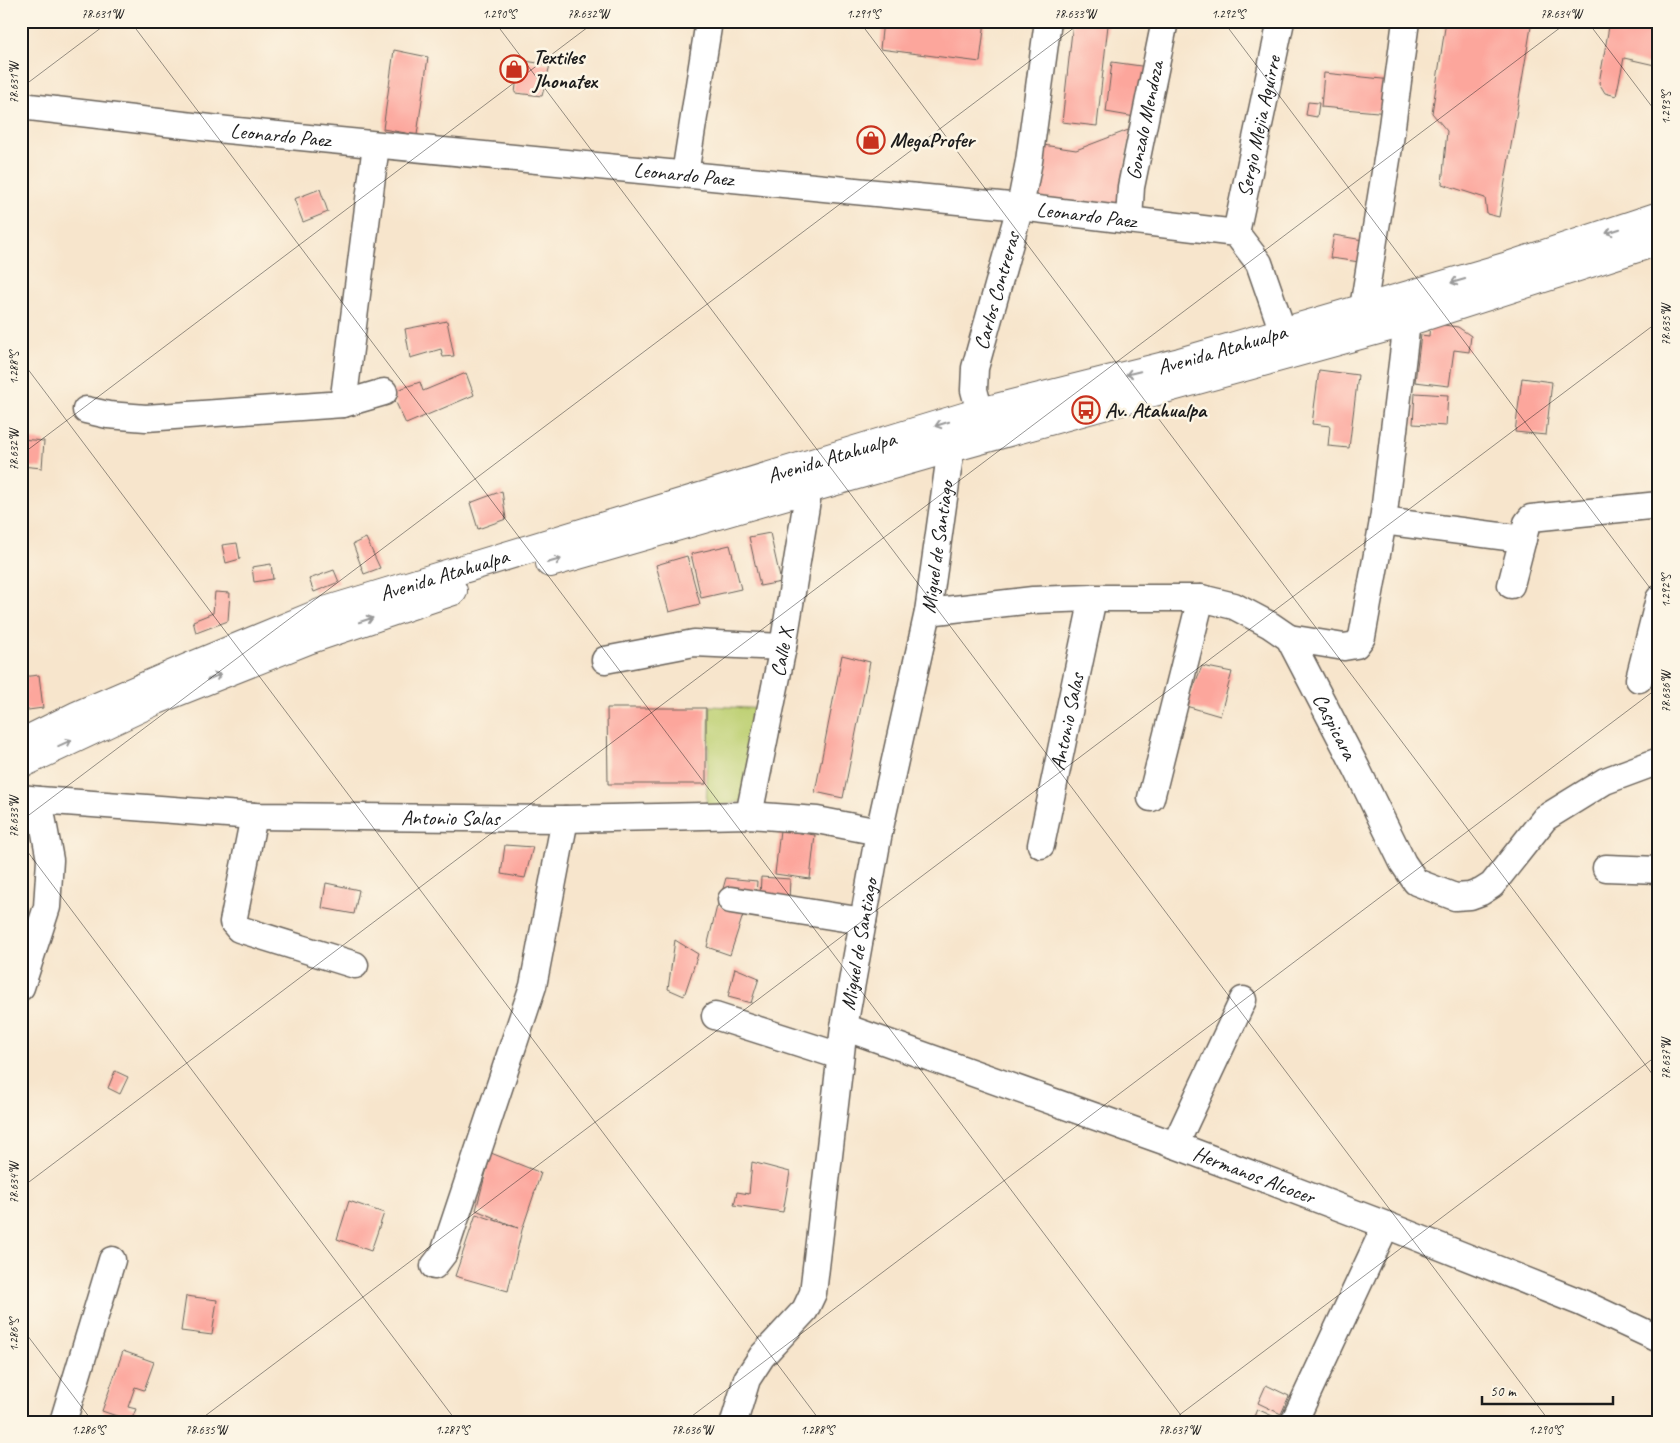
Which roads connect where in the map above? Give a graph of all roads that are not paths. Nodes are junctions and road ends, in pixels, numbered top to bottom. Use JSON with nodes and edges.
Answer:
{"nodes":[{"id":1,"x":709,"y":21,"type":"edge"},
{"id":2,"x":1048,"y":21,"type":"edge"},
{"id":3,"x":1165,"y":21,"type":"edge"},
{"id":4,"x":1281,"y":21,"type":"edge"},
{"id":5,"x":1406,"y":21,"type":"edge"},
{"id":6,"x":21,"y":106,"type":"edge"},
{"id":7,"x":376,"y":145,"type":"junction"},
{"id":8,"x":685,"y":174,"type":"junction"},
{"id":9,"x":1020,"y":207,"type":"junction"},
{"id":10,"x":1659,"y":216,"type":"edge"},
{"id":11,"x":1129,"y":220,"type":"junction"},
{"id":12,"x":1236,"y":233,"type":"junction"},
{"id":13,"x":1659,"y":241,"type":"edge"},
{"id":14,"x":1362,"y":308,"type":"junction"},
{"id":15,"x":1406,"y":322,"type":"junction"},
{"id":16,"x":1283,"y":332,"type":"junction"},
{"id":17,"x":384,"y":392,"type":"dead end"},
{"id":18,"x":342,"y":404,"type":"junction"},
{"id":19,"x":86,"y":410,"type":"dead end"},
{"id":20,"x":980,"y":412,"type":"junction"},
{"id":21,"x":951,"y":448,"type":"junction"},
{"id":22,"x":809,"y":488,"type":"junction"},
{"id":23,"x":1659,"y":505,"type":"edge"},
{"id":24,"x":1383,"y":521,"type":"junction"},
{"id":25,"x":1523,"y":539,"type":"junction"},
{"id":26,"x":1511,"y":585,"type":"dead end"},
{"id":27,"x":1093,"y":598,"type":"junction"},
{"id":28,"x":1200,"y":598,"type":"junction"},
{"id":29,"x":1659,"y":599,"type":"edge"},
{"id":30,"x":928,"y":612,"type":"junction"},
{"id":31,"x":1289,"y":638,"type":"junction"},
{"id":32,"x":783,"y":648,"type":"junction"},
{"id":33,"x":605,"y":660,"type":"dead end"},
{"id":34,"x":1639,"y":679,"type":"dead end"},
{"id":35,"x":21,"y":742,"type":"edge"},
{"id":36,"x":1659,"y":761,"type":"edge"},
{"id":37,"x":21,"y":764,"type":"edge"},
{"id":38,"x":1150,"y":798,"type":"dead end"},
{"id":39,"x":30,"y":799,"type":"edge"},
{"id":40,"x":749,"y":815,"type":"junction"},
{"id":41,"x":254,"y":816,"type":"junction"},
{"id":42,"x":566,"y":819,"type":"junction"},
{"id":43,"x":879,"y":832,"type":"junction"},
{"id":44,"x":1041,"y":844,"type":"dead end"},
{"id":45,"x":1606,"y":868,"type":"dead end"},
{"id":46,"x":1659,"y":870,"type":"edge"},
{"id":47,"x":731,"y":900,"type":"dead end"},
{"id":48,"x":863,"y":921,"type":"junction"},
{"id":49,"x":355,"y":965,"type":"dead end"},
{"id":50,"x":21,"y":987,"type":"edge"},
{"id":51,"x":1243,"y":1000,"type":"dead end"},
{"id":52,"x":715,"y":1016,"type":"dead end"},
{"id":53,"x":844,"y":1027,"type":"junction"},
{"id":54,"x":840,"y":1056,"type":"junction"},
{"id":55,"x":1175,"y":1145,"type":"junction"},
{"id":56,"x":1386,"y":1225,"type":"junction"},
{"id":57,"x":112,"y":1260,"type":"dead end"},
{"id":58,"x":434,"y":1266,"type":"dead end"},
{"id":59,"x":1659,"y":1339,"type":"edge"},
{"id":60,"x":63,"y":1422,"type":"edge"},
{"id":61,"x":734,"y":1422,"type":"edge"},
{"id":62,"x":1294,"y":1422,"type":"edge"}],
"edges":[{"from":1,"to":8,"type":"street"},
{"from":2,"to":9,"type":"street","name":"Carlos Contreras"},
{"from":3,"to":11,"type":"street","name":"Gonzalo Mendoza"},
{"from":4,"to":12,"type":"street","name":"Sergio Mejia Aguirre"},
{"from":5,"to":14,"type":"street"},
{"from":6,"to":7,"type":"street","name":"Leonardo Paez"},
{"from":7,"to":8,"type":"street","name":"Leonardo Paez"},
{"from":7,"to":18,"type":"street"},
{"from":8,"to":9,"type":"street","name":"Leonardo Paez"},
{"from":9,"to":11,"type":"street","name":"Leonardo Paez"},
{"from":9,"to":20,"type":"street","name":"Carlos Contreras"},
{"from":10,"to":14,"type":"highway","name":"Avenida Atahualpa","one_way":true},
{"from":11,"to":12,"type":"street","name":"Leonardo Paez"},
{"from":12,"to":16,"type":"street"},
{"from":13,"to":15,"type":"highway","name":"Avenida Atahualpa"},
{"from":14,"to":16,"type":"highway","name":"Avenida Atahualpa"},
{"from":15,"to":21,"type":"highway","name":"Avenida Atahualpa"},
{"from":15,"to":24,"type":"street"},
{"from":16,"to":20,"type":"highway","name":"Avenida Atahualpa","one_way":true},
{"from":17,"to":18,"type":"street"},
{"from":18,"to":19,"type":"street"},
{"from":20,"to":35,"type":"highway","name":"Avenida Atahualpa","one_way":true},
{"from":21,"to":22,"type":"highway","name":"Avenida Atahualpa"},
{"from":21,"to":30,"type":"street","name":"Miguel de Santiago"},
{"from":22,"to":32,"type":"street","name":"Calle X"},
{"from":37,"to":22,"type":"highway","name":"Avenida Atahualpa","one_way":true},
{"from":23,"to":25,"type":"street"},
{"from":24,"to":25,"type":"street"},
{"from":24,"to":31,"type":"street"},
{"from":25,"to":26,"type":"street"},
{"from":27,"to":28,"type":"street","name":"Caspicara"},
{"from":27,"to":30,"type":"street","name":"Caspicara"},
{"from":27,"to":44,"type":"street","name":"Antonio Salas"},
{"from":28,"to":31,"type":"street","name":"Caspicara"},
{"from":28,"to":38,"type":"street"},
{"from":29,"to":34,"type":"street"},
{"from":30,"to":43,"type":"street","name":"Miguel de Santiago"},
{"from":31,"to":36,"type":"street","name":"Caspicara"},
{"from":32,"to":33,"type":"street"},
{"from":32,"to":40,"type":"street","name":"Calle X"},
{"from":39,"to":41,"type":"street","name":"Antonio Salas"},
{"from":39,"to":50,"type":"street"},
{"from":40,"to":42,"type":"street","name":"Antonio Salas"},
{"from":40,"to":43,"type":"street","name":"Antonio Salas"},
{"from":41,"to":42,"type":"street","name":"Antonio Salas"},
{"from":41,"to":49,"type":"street"},
{"from":42,"to":58,"type":"street"},
{"from":43,"to":48,"type":"street","name":"Miguel de Santiago"},
{"from":45,"to":46,"type":"street"},
{"from":47,"to":48,"type":"street"},
{"from":48,"to":53,"type":"street","name":"Miguel de Santiago"},
{"from":51,"to":55,"type":"street"},
{"from":52,"to":54,"type":"street"},
{"from":53,"to":54,"type":"street","name":"Miguel de Santiago"},
{"from":53,"to":55,"type":"street","name":"Hermanos Alcocer"},
{"from":54,"to":61,"type":"street","name":"Miguel de Santiago"},
{"from":55,"to":56,"type":"street","name":"Hermanos Alcocer"},
{"from":56,"to":59,"type":"street","name":"Hermanos Alcocer"},
{"from":56,"to":62,"type":"street"},
{"from":57,"to":60,"type":"street"}]}
